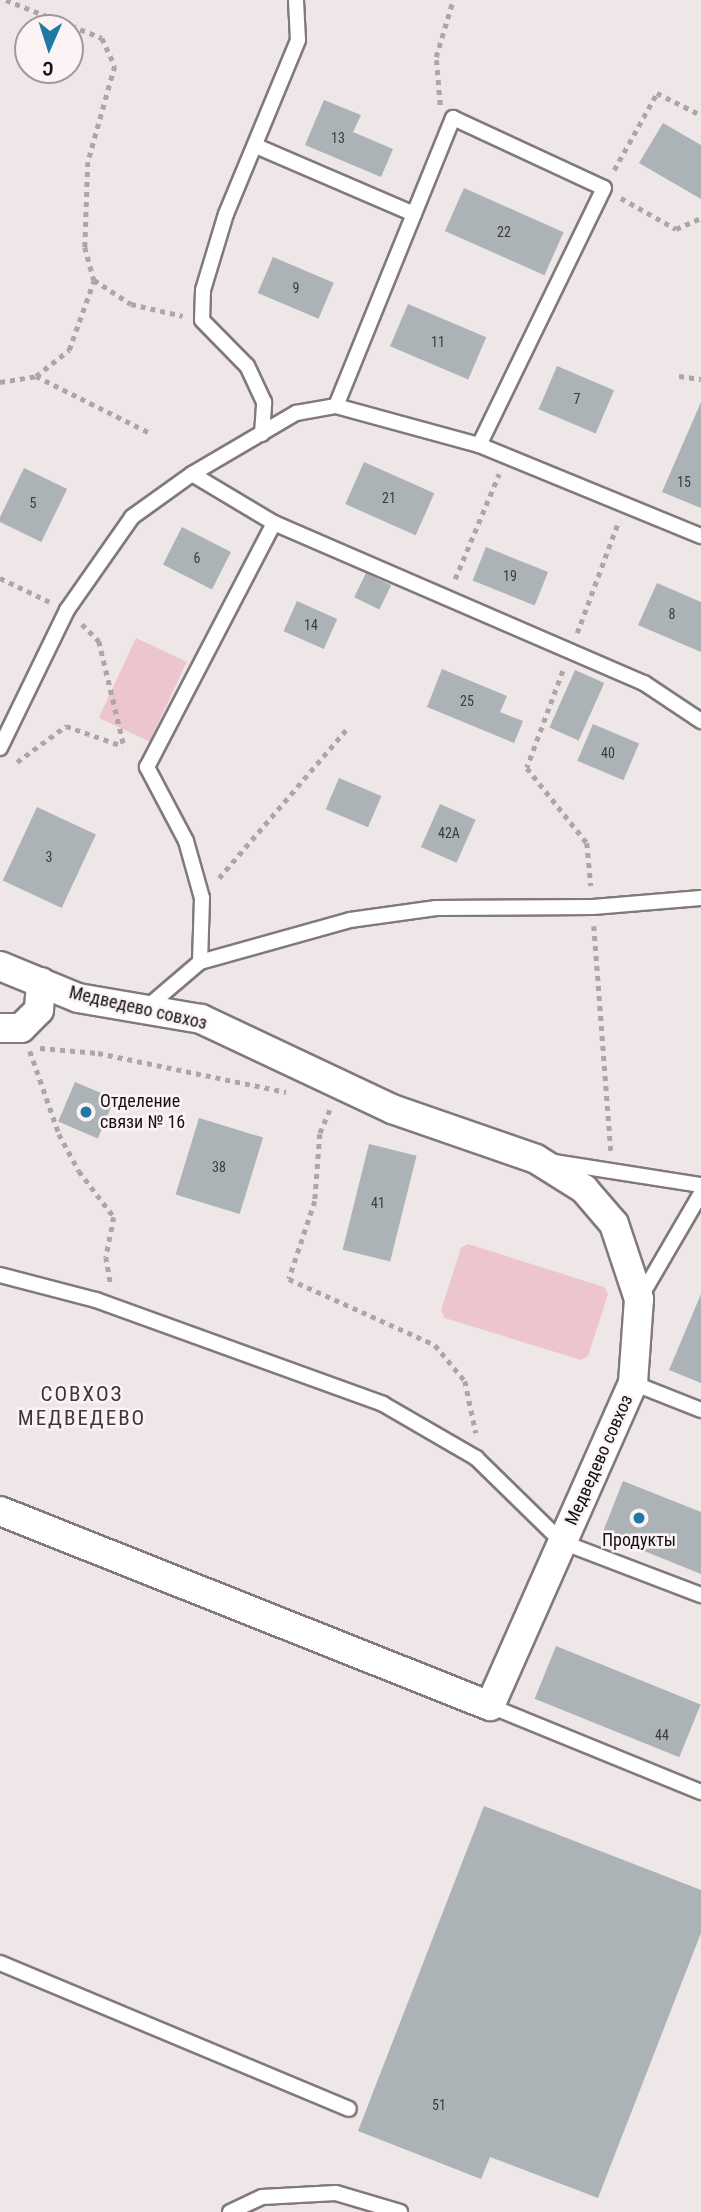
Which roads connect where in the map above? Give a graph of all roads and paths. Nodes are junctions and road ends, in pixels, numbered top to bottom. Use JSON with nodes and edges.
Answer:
{"nodes":[{"id":1,"x":6,"y":0,"type":"edge"},
{"id":2,"x":296,"y":0,"type":"edge"},
{"id":3,"x":453,"y":0,"type":"edge"},
{"id":4,"x":701,"y":115,"type":"edge"},
{"id":5,"x":448,"y":132,"type":"junction"},
{"id":6,"x":256,"y":146,"type":"junction"},
{"id":7,"x":604,"y":188,"type":"junction"},
{"id":8,"x":414,"y":214,"type":"junction"},
{"id":9,"x":701,"y":218,"type":"edge"},
{"id":10,"x":94,"y":280,"type":"junction"},
{"id":11,"x":202,"y":320,"type":"junction"},
{"id":12,"x":36,"y":376,"type":"junction"},
{"id":13,"x":679,"y":376,"type":"dead end"},
{"id":14,"x":701,"y":379,"type":"edge"},
{"id":15,"x":0,"y":382,"type":"edge"},
{"id":16,"x":336,"y":407,"type":"junction"},
{"id":17,"x":150,"y":433,"type":"dead end"},
{"id":18,"x":262,"y":434,"type":"junction"},
{"id":19,"x":479,"y":445,"type":"junction"},
{"id":20,"x":506,"y":457,"type":"junction"},
{"id":21,"x":192,"y":474,"type":"junction"},
{"id":22,"x":624,"y":506,"type":"junction"},
{"id":23,"x":274,"y":523,"type":"junction"},
{"id":24,"x":701,"y":537,"type":"edge"},
{"id":25,"x":0,"y":578,"type":"edge"},
{"id":26,"x":446,"y":601,"type":"junction"},
{"id":27,"x":67,"y":610,"type":"junction"},
{"id":28,"x":569,"y":652,"type":"junction"},
{"id":29,"x":701,"y":721,"type":"edge"},
{"id":30,"x":346,"y":730,"type":"dead end"},
{"id":31,"x":124,"y":746,"type":"junction"},
{"id":32,"x":0,"y":748,"type":"edge"},
{"id":33,"x":12,"y":767,"type":"dead end"},
{"id":34,"x":148,"y":767,"type":"junction"},
{"id":35,"x":202,"y":898,"type":"junction"},
{"id":36,"x":701,"y":898,"type":"edge"},
{"id":37,"x":593,"y":907,"type":"junction"},
{"id":38,"x":200,"y":962,"type":"junction"},
{"id":39,"x":0,"y":966,"type":"edge"},
{"id":40,"x":41,"y":982,"type":"junction"},
{"id":41,"x":144,"y":1010,"type":"junction"},
{"id":42,"x":0,"y":1028,"type":"edge"},
{"id":43,"x":339,"y":1085,"type":"junction"},
{"id":44,"x":296,"y":1093,"type":"dead end"},
{"id":45,"x":536,"y":1159,"type":"junction"},
{"id":46,"x":612,"y":1171,"type":"junction"},
{"id":47,"x":701,"y":1185,"type":"edge"},
{"id":48,"x":701,"y":1193,"type":"edge"},
{"id":49,"x":0,"y":1276,"type":"edge"},
{"id":50,"x":639,"y":1299,"type":"junction"},
{"id":51,"x":115,"y":1307,"type":"junction"},
{"id":52,"x":633,"y":1383,"type":"junction"},
{"id":53,"x":701,"y":1410,"type":"edge"},
{"id":54,"x":476,"y":1458,"type":"junction"},
{"id":55,"x":0,"y":1511,"type":"edge"},
{"id":56,"x":562,"y":1542,"type":"junction"},
{"id":57,"x":701,"y":1594,"type":"edge"},
{"id":58,"x":490,"y":1706,"type":"junction"},
{"id":59,"x":701,"y":1791,"type":"edge"},
{"id":60,"x":0,"y":1963,"type":"edge"},
{"id":61,"x":349,"y":2109,"type":"dead end"},
{"id":62,"x":230,"y":2212,"type":"edge"},
{"id":63,"x":400,"y":2212,"type":"edge"}],
"edges":[{"from":1,"to":10,"type":"path"},
{"from":2,"to":6,"type":"lane"},
{"from":3,"to":5,"type":"path"},
{"from":4,"to":7,"type":"path"},
{"from":5,"to":7,"type":"lane"},
{"from":5,"to":8,"type":"lane"},
{"from":6,"to":8,"type":"lane"},
{"from":6,"to":11,"type":"lane"},
{"from":7,"to":9,"type":"path"},
{"from":7,"to":19,"type":"lane"},
{"from":8,"to":16,"type":"lane"},
{"from":10,"to":11,"type":"path"},
{"from":10,"to":12,"type":"path"},
{"from":11,"to":18,"type":"lane"},
{"from":12,"to":15,"type":"path"},
{"from":12,"to":17,"type":"path"},
{"from":13,"to":14,"type":"path"},
{"from":16,"to":18,"type":"lane"},
{"from":16,"to":19,"type":"lane"},
{"from":18,"to":21,"type":"lane"},
{"from":19,"to":20,"type":"lane"},
{"from":20,"to":22,"type":"lane"},
{"from":20,"to":26,"type":"path"},
{"from":21,"to":23,"type":"lane"},
{"from":21,"to":27,"type":"lane"},
{"from":22,"to":24,"type":"lane"},
{"from":22,"to":28,"type":"path"},
{"from":23,"to":26,"type":"lane"},
{"from":23,"to":34,"type":"lane"},
{"from":25,"to":27,"type":"path"},
{"from":26,"to":28,"type":"lane"},
{"from":27,"to":31,"type":"path"},
{"from":27,"to":32,"type":"lane"},
{"from":28,"to":29,"type":"lane"},
{"from":28,"to":37,"type":"path"},
{"from":30,"to":35,"type":"path"},
{"from":31,"to":33,"type":"path"},
{"from":31,"to":34,"type":"path"},
{"from":34,"to":35,"type":"lane"},
{"from":35,"to":38,"type":"lane"},
{"from":36,"to":37,"type":"lane"},
{"from":37,"to":38,"type":"lane"},
{"from":37,"to":46,"type":"path"},
{"from":38,"to":41,"type":"lane"},
{"from":39,"to":40,"type":"street","name":"Медведево совхоз"},
{"from":40,"to":41,"type":"street","name":"Медведево совхоз"},
{"from":40,"to":42,"type":"street"},
{"from":41,"to":43,"type":"street","name":"Медведево совхоз"},
{"from":43,"to":45,"type":"street","name":"Медведево совхоз"},
{"from":43,"to":54,"type":"path"},
{"from":44,"to":51,"type":"path"},
{"from":45,"to":46,"type":"lane"},
{"from":45,"to":50,"type":"street","name":"Медведево совхоз"},
{"from":46,"to":47,"type":"lane"},
{"from":48,"to":50,"type":"lane"},
{"from":49,"to":51,"type":"lane"},
{"from":50,"to":52,"type":"street","name":"Медведево совхоз"},
{"from":51,"to":54,"type":"lane"},
{"from":52,"to":53,"type":"lane"},
{"from":52,"to":56,"type":"street","name":"Медведево совхоз"},
{"from":54,"to":56,"type":"lane"},
{"from":55,"to":58,"type":"street"},
{"from":56,"to":57,"type":"lane"},
{"from":56,"to":58,"type":"street","name":"Медведево совхоз"},
{"from":58,"to":59,"type":"lane"},
{"from":60,"to":61,"type":"lane"},
{"from":62,"to":63,"type":"lane"}]}
